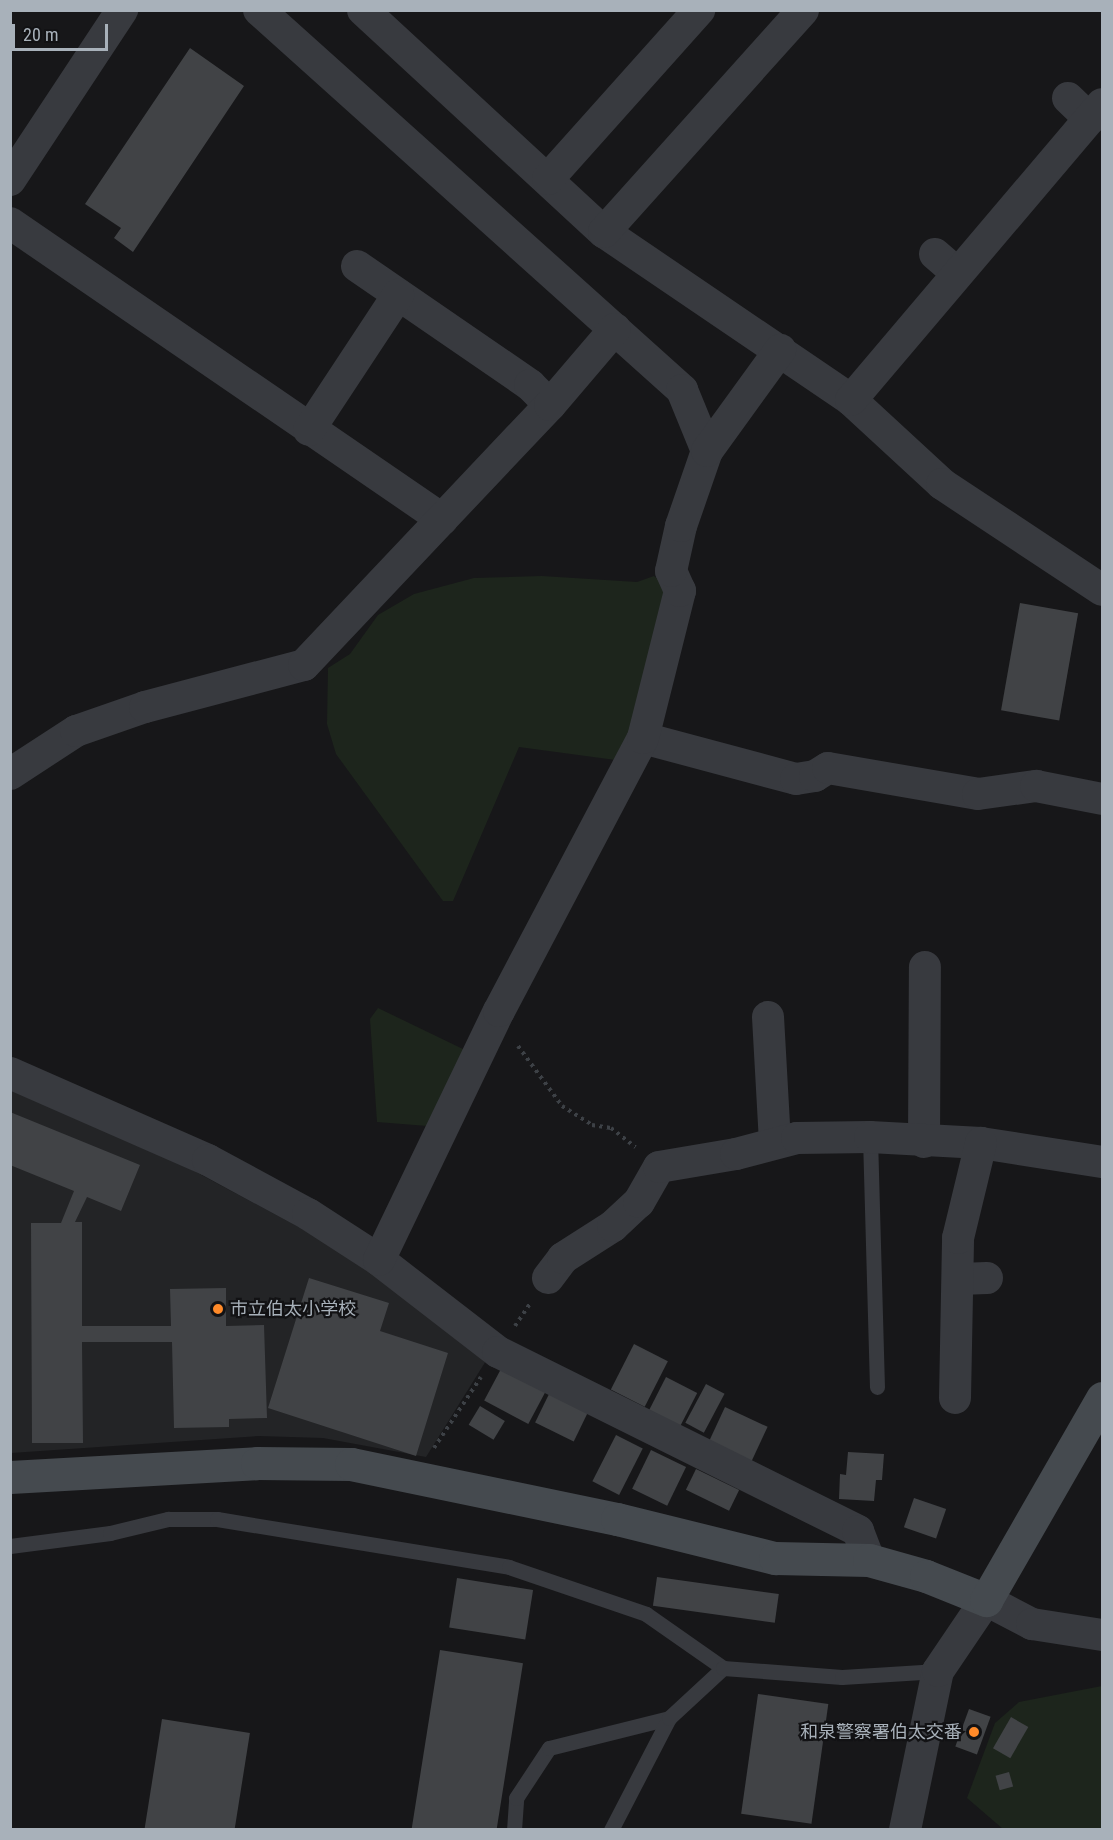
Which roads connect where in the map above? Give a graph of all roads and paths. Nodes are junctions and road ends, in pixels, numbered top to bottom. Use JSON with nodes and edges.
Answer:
{"nodes":[{"id":1,"x":122,"y":10,"type":"edge"},
{"id":2,"x":259,"y":10,"type":"edge"},
{"id":3,"x":363,"y":10,"type":"edge"},
{"id":4,"x":699,"y":10,"type":"edge"},
{"id":5,"x":803,"y":10,"type":"edge"},
{"id":6,"x":1087,"y":107,"type":"edge"},
{"id":7,"x":548,"y":179,"type":"junction"},
{"id":8,"x":10,"y":180,"type":"edge"},
{"id":9,"x":10,"y":223,"type":"edge"},
{"id":10,"x":604,"y":232,"type":"junction"},
{"id":11,"x":357,"y":266,"type":"dead end"},
{"id":12,"x":398,"y":295,"type":"junction"},
{"id":13,"x":615,"y":329,"type":"junction"},
{"id":14,"x":780,"y":350,"type":"junction"},
{"id":15,"x":851,"y":400,"type":"junction"},
{"id":16,"x":550,"y":405,"type":"junction"},
{"id":17,"x":309,"y":430,"type":"junction"},
{"id":18,"x":707,"y":451,"type":"junction"},
{"id":19,"x":442,"y":519,"type":"junction"},
{"id":20,"x":1102,"y":590,"type":"edge"},
{"id":21,"x":643,"y":738,"type":"junction"},
{"id":22,"x":10,"y":774,"type":"edge"},
{"id":23,"x":1102,"y":799,"type":"edge"},
{"id":24,"x":925,"y":967,"type":"dead end"},
{"id":25,"x":499,"y":1011,"type":"junction"},
{"id":26,"x":768,"y":1017,"type":"dead end"},
{"id":27,"x":10,"y":1073,"type":"edge"},
{"id":28,"x":870,"y":1137,"type":"junction"},
{"id":29,"x":775,"y":1142,"type":"junction"},
{"id":30,"x":924,"y":1142,"type":"junction"},
{"id":31,"x":981,"y":1143,"type":"junction"},
{"id":32,"x":1102,"y":1162,"type":"edge"},
{"id":33,"x":659,"y":1167,"type":"junction"},
{"id":34,"x":379,"y":1260,"type":"junction"},
{"id":35,"x":548,"y":1278,"type":"joint"},
{"id":36,"x":498,"y":1352,"type":"junction"},
{"id":37,"x":877,"y":1387,"type":"dead end"},
{"id":38,"x":956,"y":1398,"type":"dead end"},
{"id":39,"x":1100,"y":1407,"type":"edge"},
{"id":40,"x":423,"y":1476,"type":"junction"},
{"id":41,"x":10,"y":1477,"type":"edge"},
{"id":42,"x":10,"y":1546,"type":"edge"},
{"id":43,"x":869,"y":1560,"type":"junction"},
{"id":44,"x":986,"y":1600,"type":"junction"},
{"id":45,"x":1102,"y":1635,"type":"edge"},
{"id":46,"x":723,"y":1668,"type":"junction"},
{"id":47,"x":938,"y":1671,"type":"junction"},
{"id":48,"x":669,"y":1718,"type":"junction"},
{"id":49,"x":513,"y":1830,"type":"edge"},
{"id":50,"x":611,"y":1830,"type":"edge"},
{"id":51,"x":905,"y":1830,"type":"edge"}],
"edges":[{"from":1,"to":8,"type":"street"},
{"from":2,"to":13,"type":"street"},
{"from":3,"to":7,"type":"street"},
{"from":4,"to":7,"type":"street"},
{"from":5,"to":10,"type":"street"},
{"from":6,"to":15,"type":"street"},
{"from":7,"to":10,"type":"street"},
{"from":9,"to":17,"type":"street"},
{"from":10,"to":14,"type":"street"},
{"from":11,"to":12,"type":"street"},
{"from":12,"to":16,"type":"street"},
{"from":12,"to":17,"type":"street"},
{"from":13,"to":16,"type":"street"},
{"from":13,"to":18,"type":"street"},
{"from":14,"to":15,"type":"street"},
{"from":14,"to":18,"type":"street"},
{"from":15,"to":20,"type":"street"},
{"from":16,"to":19,"type":"street"},
{"from":17,"to":19,"type":"street"},
{"from":18,"to":21,"type":"street"},
{"from":19,"to":22,"type":"street"},
{"from":21,"to":23,"type":"street"},
{"from":21,"to":25,"type":"street"},
{"from":24,"to":30,"type":"street"},
{"from":25,"to":33,"type":"path"},
{"from":25,"to":34,"type":"street"},
{"from":26,"to":29,"type":"street"},
{"from":27,"to":34,"type":"street"},
{"from":28,"to":29,"type":"street"},
{"from":28,"to":30,"type":"street"},
{"from":28,"to":37,"type":"lane"},
{"from":29,"to":33,"type":"street"},
{"from":30,"to":31,"type":"street"},
{"from":31,"to":32,"type":"street"},
{"from":31,"to":38,"type":"street"},
{"from":33,"to":35,"type":"street"},
{"from":34,"to":36,"type":"street"},
{"from":35,"to":36,"type":"path"},
{"from":36,"to":40,"type":"path"},
{"from":36,"to":43,"type":"street"},
{"from":39,"to":44,"type":"street"},
{"from":40,"to":41,"type":"street"},
{"from":40,"to":43,"type":"street"},
{"from":42,"to":46,"type":"lane"},
{"from":43,"to":44,"type":"street"},
{"from":44,"to":45,"type":"street"},
{"from":44,"to":47,"type":"street"},
{"from":46,"to":47,"type":"lane"},
{"from":46,"to":48,"type":"lane"},
{"from":47,"to":51,"type":"street"},
{"from":48,"to":49,"type":"lane"},
{"from":48,"to":50,"type":"lane"}]}
